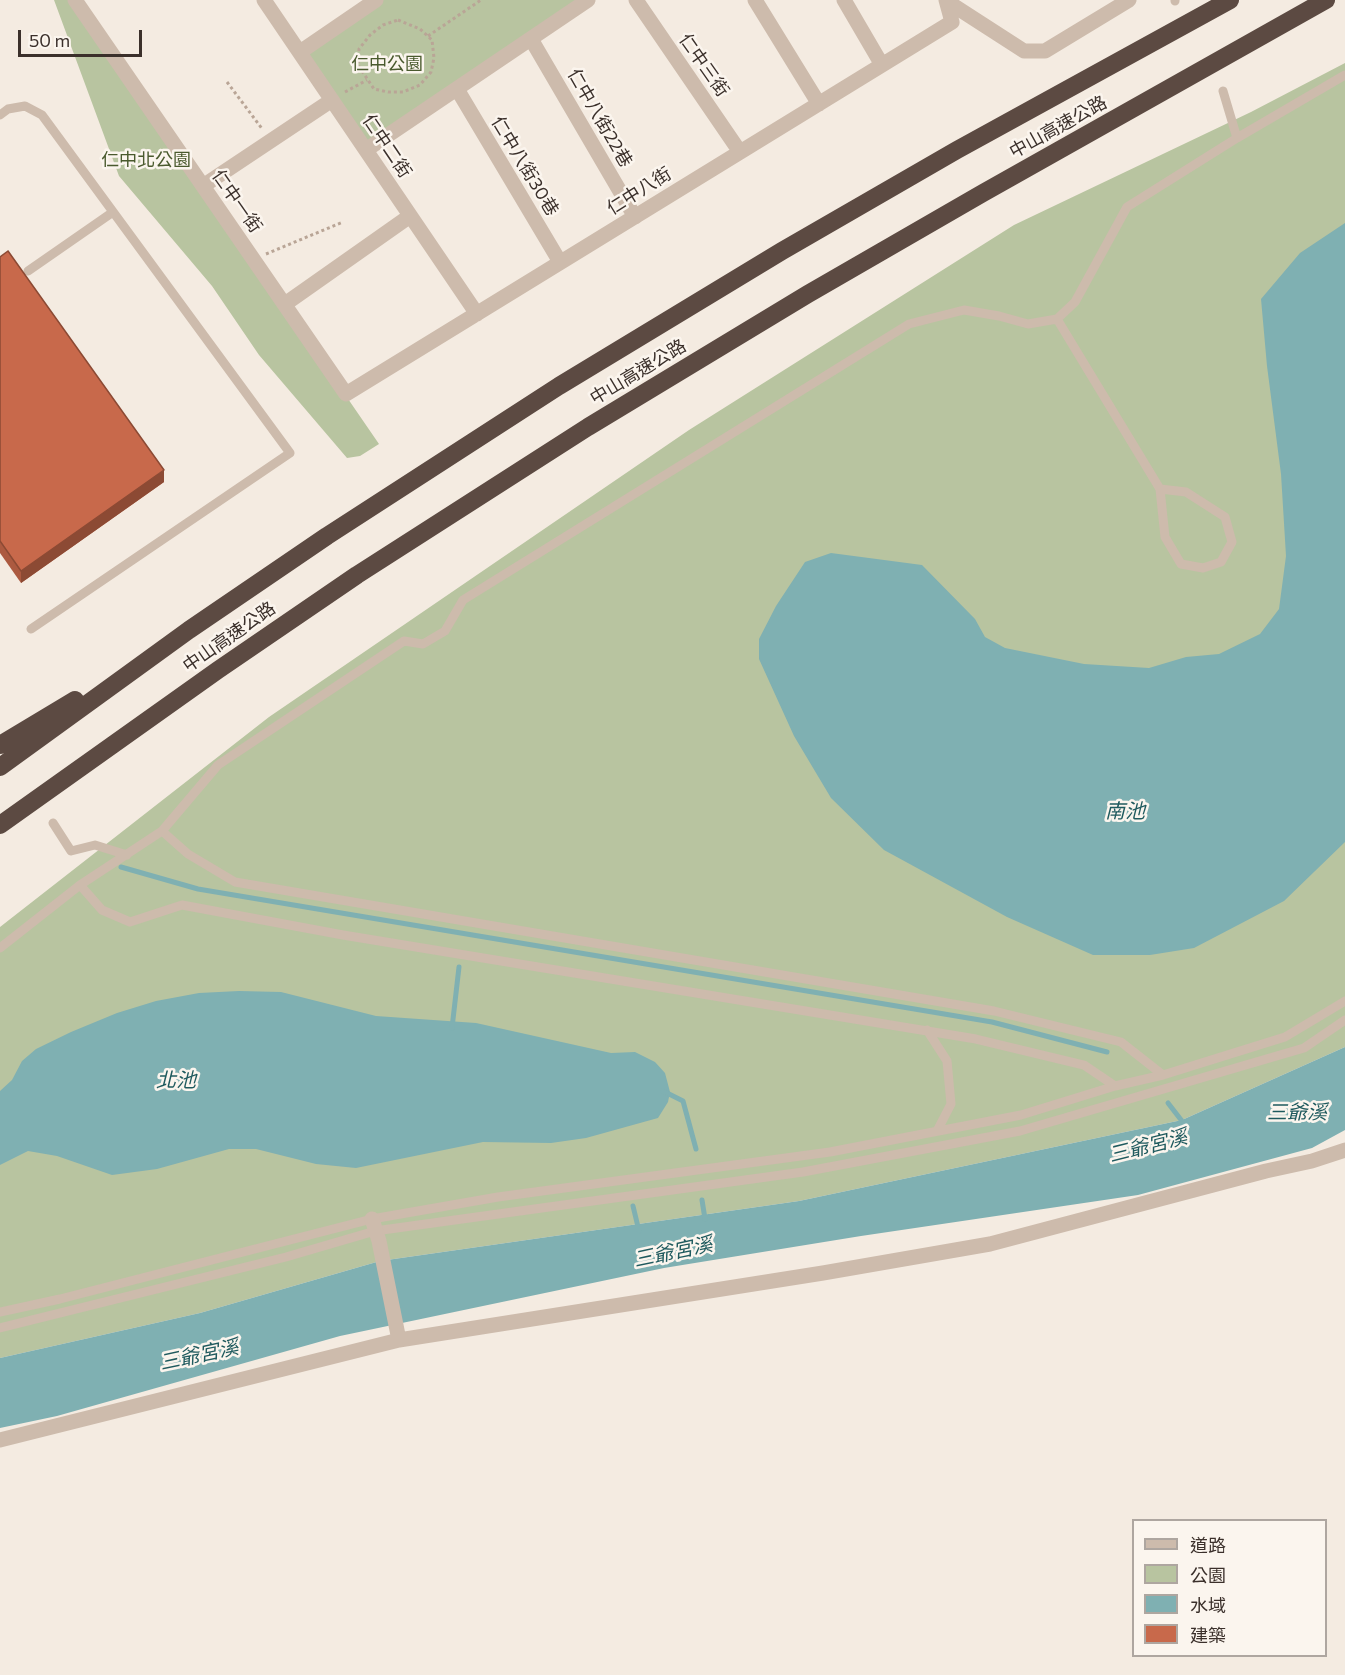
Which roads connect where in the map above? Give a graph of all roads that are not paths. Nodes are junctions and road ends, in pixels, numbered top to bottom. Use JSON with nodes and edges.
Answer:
{"nodes":[{"id":1,"x":75,"y":0,"type":"edge"},
{"id":2,"x":264,"y":0,"type":"edge"},
{"id":3,"x":376,"y":0,"type":"edge"},
{"id":4,"x":588,"y":0,"type":"edge"},
{"id":5,"x":636,"y":0,"type":"edge"},
{"id":6,"x":755,"y":0,"type":"edge"},
{"id":7,"x":844,"y":0,"type":"edge"},
{"id":8,"x":1129,"y":0,"type":"edge"},
{"id":9,"x":1230,"y":0,"type":"edge"},
{"id":10,"x":1326,"y":0,"type":"edge"},
{"id":11,"x":947,"y":1,"type":"edge"},
{"id":12,"x":531,"y":39,"type":"junction"},
{"id":13,"x":300,"y":52,"type":"junction"},
{"id":14,"x":882,"y":64,"type":"junction"},
{"id":15,"x":1345,"y":75,"type":"edge"},
{"id":16,"x":457,"y":89,"type":"junction"},
{"id":17,"x":1223,"y":91,"type":"dead end"},
{"id":18,"x":332,"y":100,"type":"junction"},
{"id":19,"x":819,"y":104,"type":"junction"},
{"id":20,"x":0,"y":115,"type":"edge"},
{"id":21,"x":1237,"y":138,"type":"junction"},
{"id":22,"x":366,"y":150,"type":"junction"},
{"id":23,"x":740,"y":152,"type":"junction"},
{"id":24,"x":203,"y":186,"type":"junction"},
{"id":25,"x":113,"y":212,"type":"junction"},
{"id":26,"x":410,"y":216,"type":"junction"},
{"id":27,"x":635,"y":217,"type":"junction"},
{"id":28,"x":560,"y":262,"type":"junction"},
{"id":29,"x":28,"y":272,"type":"dead end"},
{"id":30,"x":285,"y":304,"type":"junction"},
{"id":31,"x":477,"y":314,"type":"junction"},
{"id":32,"x":1057,"y":319,"type":"junction"},
{"id":33,"x":346,"y":394,"type":"joint"},
{"id":34,"x":1160,"y":489,"type":"junction"},
{"id":35,"x":31,"y":628,"type":"dead end"},
{"id":36,"x":189,"y":630,"type":"junction"},
{"id":37,"x":0,"y":745,"type":"edge"},
{"id":38,"x":0,"y":767,"type":"edge"},
{"id":39,"x":53,"y":823,"type":"dead end"},
{"id":40,"x":1,"y":825,"type":"edge"},
{"id":41,"x":162,"y":831,"type":"junction"},
{"id":42,"x":127,"y":855,"type":"junction"},
{"id":43,"x":80,"y":885,"type":"junction"},
{"id":44,"x":0,"y":948,"type":"edge"},
{"id":45,"x":1345,"y":1002,"type":"edge"},
{"id":46,"x":1345,"y":1020,"type":"edge"},
{"id":47,"x":927,"y":1030,"type":"junction"},
{"id":48,"x":1163,"y":1075,"type":"junction"},
{"id":49,"x":1115,"y":1086,"type":"junction"},
{"id":50,"x":937,"y":1131,"type":"junction"},
{"id":51,"x":1345,"y":1150,"type":"edge"},
{"id":52,"x":375,"y":1231,"type":"junction"},
{"id":53,"x":0,"y":1312,"type":"edge"},
{"id":54,"x":0,"y":1328,"type":"edge"},
{"id":55,"x":398,"y":1335,"type":"junction"},
{"id":56,"x":0,"y":1440,"type":"edge"}],
"edges":[{"from":1,"to":24,"type":"street","name":"仁中一街"},
{"from":2,"to":13,"type":"street","name":"仁中二街"},
{"from":3,"to":13,"type":"street"},
{"from":4,"to":12,"type":"street"},
{"from":5,"to":23,"type":"street","name":"仁中三街"},
{"from":6,"to":19,"type":"street"},
{"from":7,"to":14,"type":"street"},
{"from":8,"to":11,"type":"street"},
{"from":9,"to":36,"type":"highway","name":"中山高速公路"},
{"from":10,"to":40,"type":"highway","name":"中山高速公路"},
{"from":11,"to":14,"type":"street","name":"仁中八街"},
{"from":12,"to":16,"type":"street"},
{"from":12,"to":27,"type":"street","name":"仁中八街22巷"},
{"from":13,"to":18,"type":"street","name":"仁中二街"},
{"from":14,"to":19,"type":"street","name":"仁中八街"},
{"from":15,"to":21,"type":"lane"},
{"from":16,"to":22,"type":"street"},
{"from":16,"to":28,"type":"street","name":"仁中八街30巷"},
{"from":17,"to":21,"type":"lane"},
{"from":18,"to":22,"type":"street","name":"仁中二街"},
{"from":18,"to":24,"type":"street"},
{"from":19,"to":23,"type":"street","name":"仁中八街"},
{"from":20,"to":25,"type":"lane"},
{"from":21,"to":32,"type":"lane"},
{"from":22,"to":26,"type":"street","name":"仁中二街"},
{"from":23,"to":27,"type":"street","name":"仁中八街"},
{"from":24,"to":30,"type":"street","name":"仁中一街"},
{"from":25,"to":29,"type":"lane"},
{"from":25,"to":35,"type":"lane"},
{"from":26,"to":30,"type":"street"},
{"from":26,"to":31,"type":"street","name":"仁中二街"},
{"from":27,"to":28,"type":"street","name":"仁中八街"},
{"from":28,"to":31,"type":"street","name":"仁中八街"},
{"from":30,"to":33,"type":"street","name":"仁中一街"},
{"from":31,"to":33,"type":"street","name":"仁中八街"},
{"from":32,"to":34,"type":"lane"},
{"from":32,"to":41,"type":"lane"},
{"from":34,"to":34,"type":"lane"},
{"from":36,"to":37,"type":"highway"},
{"from":36,"to":38,"type":"highway","name":"中山高速公路"},
{"from":39,"to":42,"type":"lane"},
{"from":41,"to":42,"type":"lane"},
{"from":41,"to":48,"type":"lane"},
{"from":42,"to":43,"type":"lane"},
{"from":43,"to":44,"type":"lane"},
{"from":43,"to":47,"type":"lane"},
{"from":45,"to":48,"type":"lane"},
{"from":46,"to":52,"type":"lane"},
{"from":47,"to":49,"type":"lane"},
{"from":47,"to":50,"type":"lane"},
{"from":48,"to":49,"type":"lane"},
{"from":49,"to":50,"type":"lane"},
{"from":50,"to":52,"type":"lane"},
{"from":51,"to":55,"type":"street"},
{"from":52,"to":53,"type":"lane"},
{"from":52,"to":54,"type":"lane"},
{"from":52,"to":55,"type":"street"},
{"from":55,"to":56,"type":"street"}]}
